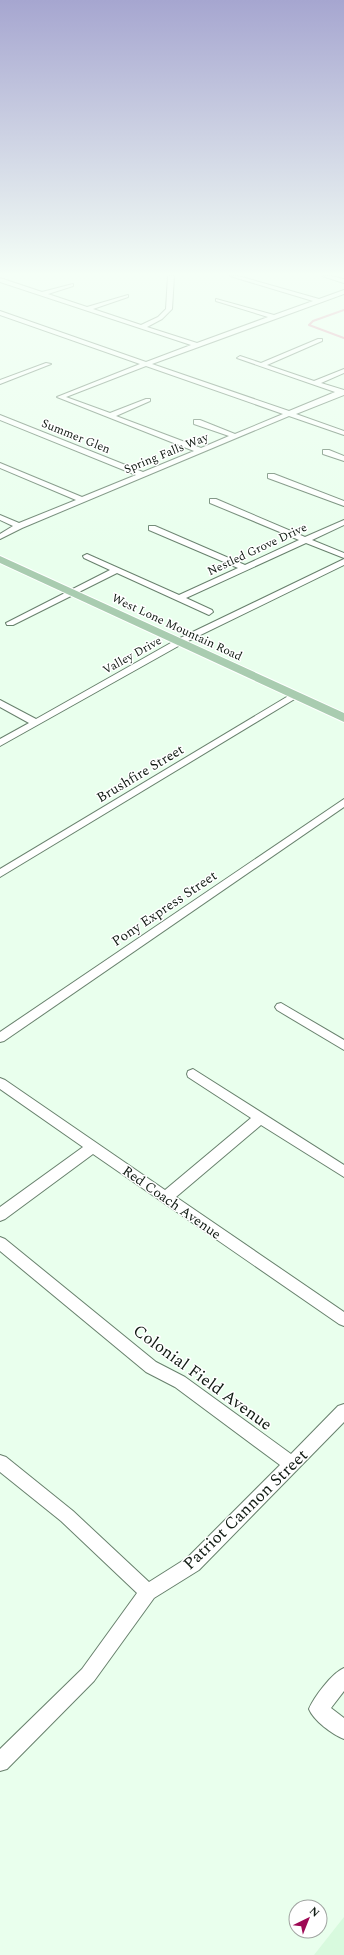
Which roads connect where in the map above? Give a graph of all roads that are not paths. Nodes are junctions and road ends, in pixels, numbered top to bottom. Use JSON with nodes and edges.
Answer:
{"nodes":[{"id":1,"x":39,"y":367,"type":"edge"},
{"id":2,"x":138,"y":367,"type":"edge"},
{"id":3,"x":155,"y":367,"type":"edge"},
{"id":4,"x":268,"y":367,"type":"edge"},
{"id":5,"x":344,"y":371,"type":"edge"},
{"id":6,"x":0,"y":382,"type":"edge"},
{"id":7,"x":315,"y":383,"type":"junction"},
{"id":8,"x":343,"y":392,"type":"edge"},
{"id":9,"x":148,"y":400,"type":"dead end"},
{"id":10,"x":288,"y":413,"type":"junction"},
{"id":11,"x":110,"y":416,"type":"junction"},
{"id":12,"x":0,"y":417,"type":"edge"},
{"id":13,"x":197,"y":422,"type":"dead end"},
{"id":14,"x":344,"y":433,"type":"edge"},
{"id":15,"x":237,"y":436,"type":"junction"},
{"id":16,"x":202,"y":451,"type":"junction"},
{"id":17,"x":326,"y":452,"type":"dead end"},
{"id":18,"x":344,"y":459,"type":"edge"},
{"id":19,"x":0,"y":465,"type":"edge"},
{"id":20,"x":144,"y":475,"type":"junction"},
{"id":21,"x":271,"y":476,"type":"dead end"},
{"id":22,"x":83,"y":500,"type":"junction"},
{"id":23,"x":213,"y":501,"type":"dead end"},
{"id":24,"x":344,"y":504,"type":"edge"},
{"id":25,"x":0,"y":517,"type":"edge"},
{"id":26,"x":344,"y":522,"type":"edge"},
{"id":27,"x":19,"y":526,"type":"junction"},
{"id":28,"x":152,"y":528,"type":"dead end"},
{"id":29,"x":0,"y":537,"type":"edge"},
{"id":30,"x":306,"y":539,"type":"junction"},
{"id":31,"x":87,"y":556,"type":"dead end"},
{"id":32,"x":344,"y":556,"type":"edge"},
{"id":33,"x":0,"y":559,"type":"edge"},
{"id":34,"x":344,"y":562,"type":"edge"},
{"id":35,"x":246,"y":568,"type":"junction"},
{"id":36,"x":117,"y":570,"type":"junction"},
{"id":37,"x":71,"y":592,"type":"junction"},
{"id":38,"x":180,"y":598,"type":"junction"},
{"id":39,"x":209,"y":612,"type":"dead end"},
{"id":40,"x":10,"y":623,"type":"dead end"},
{"id":41,"x":179,"y":642,"type":"junction"},
{"id":42,"x":295,"y":695,"type":"junction"},
{"id":43,"x":0,"y":703,"type":"edge"},
{"id":44,"x":344,"y":718,"type":"edge"},
{"id":45,"x":36,"y":723,"type":"junction"},
{"id":46,"x":0,"y":743,"type":"edge"},
{"id":47,"x":344,"y":802,"type":"edge"},
{"id":48,"x":0,"y":874,"type":"edge"},
{"id":49,"x":281,"y":1007,"type":"dead end"},
{"id":50,"x":0,"y":1038,"type":"edge"},
{"id":51,"x":344,"y":1046,"type":"edge"},
{"id":52,"x":193,"y":1074,"type":"dead end"},
{"id":53,"x":0,"y":1083,"type":"edge"},
{"id":54,"x":260,"y":1118,"type":"junction"},
{"id":55,"x":92,"y":1147,"type":"junction"},
{"id":56,"x":344,"y":1172,"type":"edge"},
{"id":57,"x":165,"y":1198,"type":"junction"},
{"id":58,"x":0,"y":1215,"type":"edge"},
{"id":59,"x":0,"y":1243,"type":"edge"},
{"id":60,"x":344,"y":1320,"type":"edge"},
{"id":61,"x":344,"y":1412,"type":"edge"},
{"id":62,"x":0,"y":1462,"type":"edge"},
{"id":63,"x":292,"y":1464,"type":"junction"},
{"id":64,"x":148,"y":1592,"type":"junction"},
{"id":65,"x":344,"y":1677,"type":"edge"},
{"id":66,"x":344,"y":1730,"type":"edge"},
{"id":67,"x":0,"y":1762,"type":"edge"}],
"edges":[{"from":1,"to":6,"type":"street"},
{"from":2,"to":11,"type":"street"},
{"from":3,"to":10,"type":"street"},
{"from":4,"to":7,"type":"street"},
{"from":5,"to":7,"type":"street"},
{"from":7,"to":8,"type":"street"},
{"from":8,"to":10,"type":"street","name":"Spring Falls Way"},
{"from":9,"to":11,"type":"street"},
{"from":10,"to":14,"type":"street"},
{"from":10,"to":15,"type":"street","name":"Spring Falls Way"},
{"from":11,"to":16,"type":"street"},
{"from":12,"to":20,"type":"street","name":"Summer Glen"},
{"from":13,"to":15,"type":"street"},
{"from":15,"to":16,"type":"street","name":"Spring Falls Way"},
{"from":16,"to":20,"type":"street","name":"Spring Falls Way"},
{"from":17,"to":18,"type":"street"},
{"from":19,"to":22,"type":"street"},
{"from":20,"to":22,"type":"street","name":"Spring Falls Way"},
{"from":21,"to":24,"type":"street"},
{"from":22,"to":27,"type":"street","name":"Spring Falls Way"},
{"from":23,"to":30,"type":"street"},
{"from":25,"to":27,"type":"street"},
{"from":26,"to":30,"type":"street","name":"Nestled Grove Drive"},
{"from":27,"to":29,"type":"street","name":"Spring Falls Way"},
{"from":28,"to":35,"type":"street"},
{"from":30,"to":32,"type":"street"},
{"from":30,"to":35,"type":"street","name":"Nestled Grove Drive"},
{"from":31,"to":36,"type":"street"},
{"from":33,"to":37,"type":"main road","name":"West Lone Mountain Road"},
{"from":34,"to":41,"type":"street","name":"Valley Drive"},
{"from":35,"to":38,"type":"street","name":"Nestled Grove Drive"},
{"from":36,"to":37,"type":"street"},
{"from":36,"to":38,"type":"street"},
{"from":37,"to":40,"type":"street"},
{"from":37,"to":41,"type":"main road","name":"West Lone Mountain Road"},
{"from":38,"to":39,"type":"street"},
{"from":41,"to":42,"type":"main road","name":"West Lone Mountain Road"},
{"from":41,"to":45,"type":"street","name":"Valley Drive"},
{"from":42,"to":44,"type":"main road","name":"West Lone Mountain Road"},
{"from":42,"to":48,"type":"street","name":"Brushfire Street"},
{"from":43,"to":45,"type":"street"},
{"from":45,"to":46,"type":"street","name":"Valley Drive"},
{"from":47,"to":50,"type":"street","name":"Pony Express Street"},
{"from":49,"to":51,"type":"street"},
{"from":52,"to":54,"type":"street"},
{"from":53,"to":55,"type":"street","name":"Red Coach Avenue"},
{"from":54,"to":56,"type":"street"},
{"from":54,"to":57,"type":"street"},
{"from":55,"to":57,"type":"street","name":"Red Coach Avenue"},
{"from":55,"to":58,"type":"street"},
{"from":57,"to":60,"type":"street","name":"Red Coach Avenue"},
{"from":59,"to":63,"type":"street","name":"Colonial Field Avenue"},
{"from":61,"to":63,"type":"street","name":"Patriot Cannon Street"},
{"from":62,"to":64,"type":"street"},
{"from":63,"to":64,"type":"street","name":"Patriot Cannon Street"},
{"from":64,"to":67,"type":"street","name":"Patriot Cannon Street"},
{"from":65,"to":66,"type":"street"}]}
